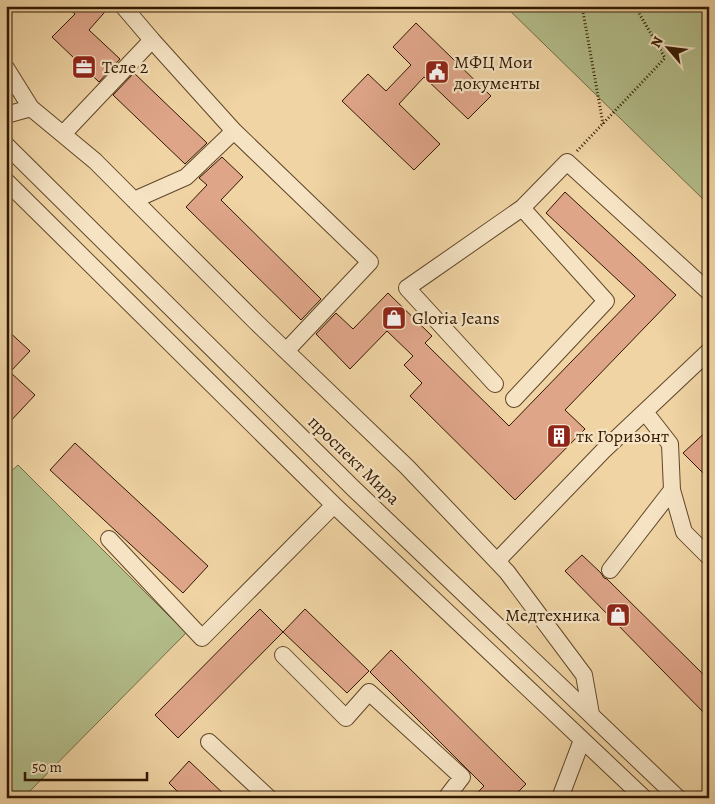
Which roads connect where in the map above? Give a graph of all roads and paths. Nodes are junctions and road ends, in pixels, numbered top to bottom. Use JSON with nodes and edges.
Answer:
{"nodes":[{"id":1,"x":123,"y":6,"type":"edge"},
{"id":2,"x":582,"y":6,"type":"edge"},
{"id":3,"x":634,"y":6,"type":"edge"},
{"id":4,"x":152,"y":40,"type":"junction"},
{"id":5,"x":6,"y":68,"type":"edge"},
{"id":6,"x":31,"y":108,"type":"junction"},
{"id":7,"x":6,"y":115,"type":"edge"},
{"id":8,"x":603,"y":124,"type":"junction"},
{"id":9,"x":234,"y":131,"type":"junction"},
{"id":10,"x":62,"y":134,"type":"junction"},
{"id":11,"x":6,"y":145,"type":"edge"},
{"id":12,"x":567,"y":162,"type":"junction"},
{"id":13,"x":6,"y":181,"type":"edge"},
{"id":14,"x":134,"y":200,"type":"junction"},
{"id":15,"x":522,"y":208,"type":"junction"},
{"id":16,"x":709,"y":292,"type":"edge"},
{"id":17,"x":286,"y":351,"type":"junction"},
{"id":18,"x":709,"y":351,"type":"edge"},
{"id":19,"x":495,"y":384,"type":"dead end"},
{"id":20,"x":514,"y":399,"type":"dead end"},
{"id":21,"x":644,"y":412,"type":"junction"},
{"id":22,"x":672,"y":490,"type":"junction"},
{"id":23,"x":334,"y":504,"type":"junction"},
{"id":24,"x":109,"y":539,"type":"dead end"},
{"id":25,"x":709,"y":557,"type":"edge"},
{"id":26,"x":497,"y":561,"type":"junction"},
{"id":27,"x":610,"y":570,"type":"dead end"},
{"id":28,"x":283,"y":655,"type":"dead end"},
{"id":29,"x":591,"y":714,"type":"junction"},
{"id":30,"x":582,"y":740,"type":"junction"},
{"id":31,"x":209,"y":742,"type":"dead end"},
{"id":32,"x":268,"y":798,"type":"edge"},
{"id":33,"x":446,"y":798,"type":"edge"},
{"id":34,"x":560,"y":798,"type":"edge"},
{"id":35,"x":644,"y":798,"type":"edge"},
{"id":36,"x":678,"y":798,"type":"edge"}],
"edges":[{"from":1,"to":4,"type":"street"},
{"from":2,"to":8,"type":"path"},
{"from":3,"to":8,"type":"path"},
{"from":4,"to":9,"type":"street"},
{"from":4,"to":10,"type":"street"},
{"from":5,"to":6,"type":"street"},
{"from":6,"to":7,"type":"street"},
{"from":6,"to":10,"type":"street"},
{"from":8,"to":12,"type":"path"},
{"from":9,"to":14,"type":"street"},
{"from":9,"to":17,"type":"street"},
{"from":10,"to":14,"type":"street"},
{"from":11,"to":29,"type":"street","name":"проспект Мира"},
{"from":12,"to":15,"type":"street"},
{"from":12,"to":16,"type":"street"},
{"from":13,"to":23,"type":"street"},
{"from":14,"to":17,"type":"street"},
{"from":15,"to":19,"type":"street"},
{"from":15,"to":20,"type":"street"},
{"from":17,"to":26,"type":"street"},
{"from":18,"to":21,"type":"street"},
{"from":21,"to":22,"type":"street"},
{"from":21,"to":26,"type":"street"},
{"from":22,"to":25,"type":"street"},
{"from":22,"to":27,"type":"street"},
{"from":23,"to":24,"type":"street"},
{"from":23,"to":30,"type":"street"},
{"from":26,"to":29,"type":"street"},
{"from":28,"to":33,"type":"street"},
{"from":29,"to":36,"type":"street","name":"проспект Мира"},
{"from":30,"to":34,"type":"street"},
{"from":30,"to":35,"type":"street"},
{"from":31,"to":32,"type":"street"}]}
